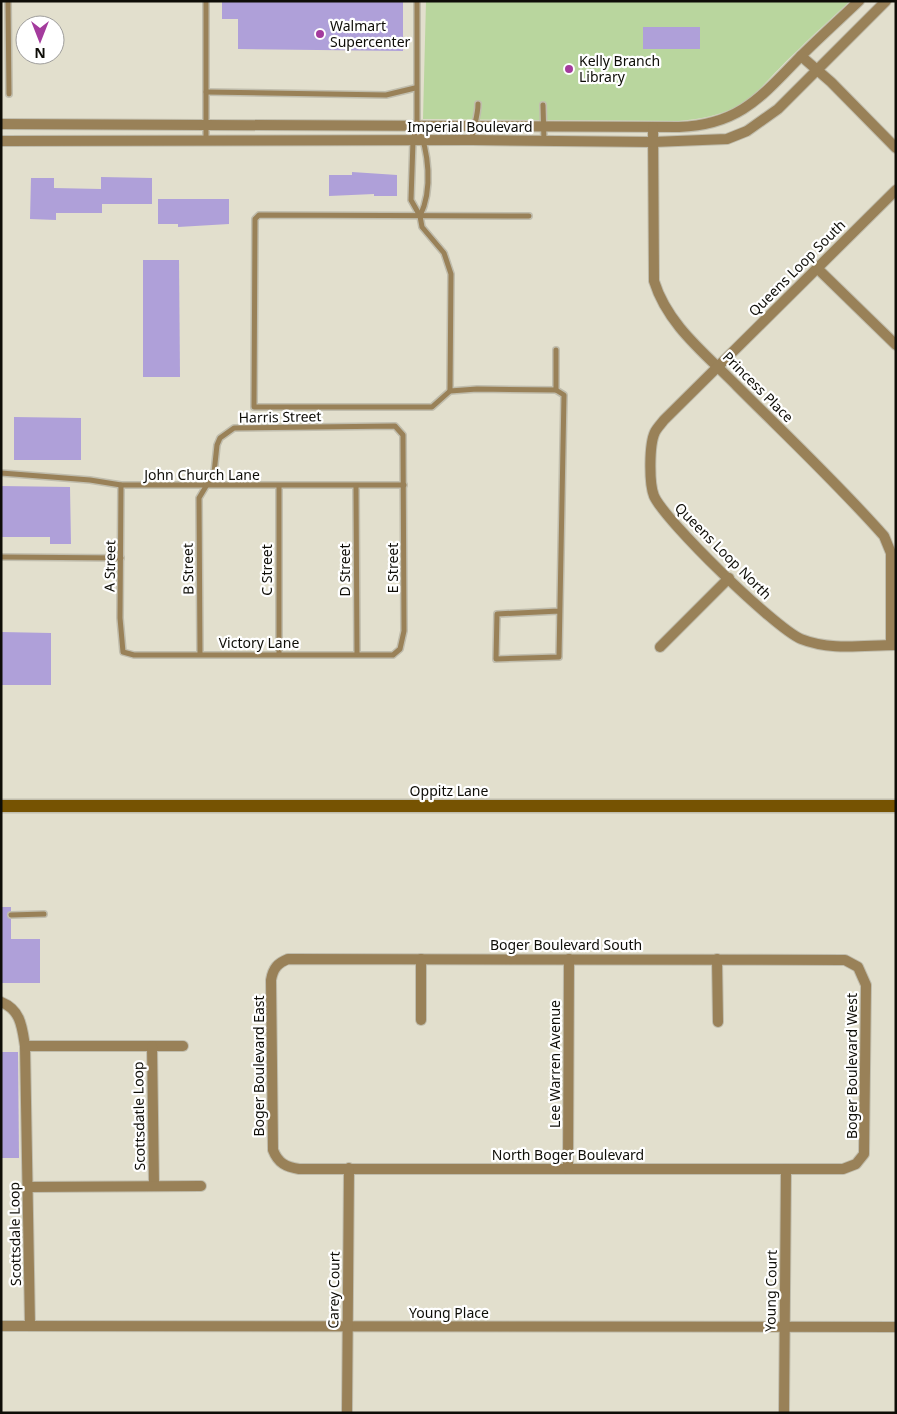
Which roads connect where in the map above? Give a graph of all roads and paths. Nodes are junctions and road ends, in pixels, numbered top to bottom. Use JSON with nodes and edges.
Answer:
{"nodes":[{"id":1,"x":8,"y":1,"type":"edge"},
{"id":2,"x":206,"y":1,"type":"edge"},
{"id":3,"x":416,"y":1,"type":"edge"},
{"id":4,"x":859,"y":1,"type":"edge"},
{"id":5,"x":886,"y":1,"type":"edge"},
{"id":6,"x":801,"y":56,"type":"junction"},
{"id":7,"x":818,"y":70,"type":"junction"},
{"id":8,"x":416,"y":88,"type":"junction"},
{"id":9,"x":206,"y":92,"type":"junction"},
{"id":10,"x":9,"y":94,"type":"dead end"},
{"id":11,"x":478,"y":104,"type":"dead end"},
{"id":12,"x":543,"y":105,"type":"dead end"},
{"id":13,"x":1,"y":124,"type":"edge"},
{"id":14,"x":206,"y":125,"type":"junction"},
{"id":15,"x":417,"y":125,"type":"junction"},
{"id":16,"x":473,"y":126,"type":"junction"},
{"id":17,"x":543,"y":126,"type":"junction"},
{"id":18,"x":653,"y":127,"type":"junction"},
{"id":19,"x":472,"y":140,"type":"junction"},
{"id":20,"x":206,"y":141,"type":"junction"},
{"id":21,"x":413,"y":141,"type":"junction"},
{"id":22,"x":424,"y":141,"type":"junction"},
{"id":23,"x":544,"y":141,"type":"junction"},
{"id":24,"x":1,"y":142,"type":"edge"},
{"id":25,"x":653,"y":142,"type":"junction"},
{"id":26,"x":896,"y":148,"type":"edge"},
{"id":27,"x":896,"y":190,"type":"edge"},
{"id":28,"x":420,"y":216,"type":"junction"},
{"id":29,"x":529,"y":216,"type":"dead end"},
{"id":30,"x":818,"y":269,"type":"junction"},
{"id":31,"x":896,"y":345,"type":"edge"},
{"id":32,"x":556,"y":350,"type":"dead end"},
{"id":33,"x":719,"y":367,"type":"junction"},
{"id":34,"x":556,"y":390,"type":"junction"},
{"id":35,"x":450,"y":391,"type":"junction"},
{"id":36,"x":395,"y":426,"type":"joint"},
{"id":37,"x":1,"y":473,"type":"edge"},
{"id":38,"x":404,"y":484,"type":"junction"},
{"id":39,"x":120,"y":485,"type":"junction"},
{"id":40,"x":206,"y":485,"type":"junction"},
{"id":41,"x":279,"y":486,"type":"junction"},
{"id":42,"x":356,"y":486,"type":"junction"},
{"id":43,"x":1,"y":557,"type":"edge"},
{"id":44,"x":121,"y":558,"type":"junction"},
{"id":45,"x":729,"y":578,"type":"junction"},
{"id":46,"x":559,"y":611,"type":"junction"},
{"id":47,"x":893,"y":645,"type":"edge"},
{"id":48,"x":660,"y":647,"type":"dead end"},
{"id":49,"x":121,"y":648,"type":"joint"},
{"id":50,"x":398,"y":651,"type":"joint"},
{"id":51,"x":200,"y":654,"type":"junction"},
{"id":52,"x":279,"y":654,"type":"junction"},
{"id":53,"x":357,"y":654,"type":"junction"},
{"id":54,"x":1,"y":806,"type":"edge"},
{"id":55,"x":896,"y":806,"type":"edge"},
{"id":56,"x":44,"y":914,"type":"dead end"},
{"id":57,"x":11,"y":915,"type":"dead end"},
{"id":58,"x":421,"y":959,"type":"junction"},
{"id":59,"x":569,"y":959,"type":"junction"},
{"id":60,"x":717,"y":959,"type":"junction"},
{"id":61,"x":858,"y":967,"type":"joint"},
{"id":62,"x":275,"y":968,"type":"joint"},
{"id":63,"x":1,"y":1002,"type":"edge"},
{"id":64,"x":421,"y":1020,"type":"dead end"},
{"id":65,"x":718,"y":1022,"type":"dead end"},
{"id":66,"x":25,"y":1046,"type":"junction"},
{"id":67,"x":152,"y":1046,"type":"junction"},
{"id":68,"x":182,"y":1046,"type":"dead end"},
{"id":69,"x":280,"y":1162,"type":"joint"},
{"id":70,"x":856,"y":1164,"type":"joint"},
{"id":71,"x":349,"y":1168,"type":"junction"},
{"id":72,"x":568,"y":1169,"type":"junction"},
{"id":73,"x":786,"y":1169,"type":"junction"},
{"id":74,"x":154,"y":1185,"type":"junction"},
{"id":75,"x":201,"y":1186,"type":"dead end"},
{"id":76,"x":28,"y":1187,"type":"junction"},
{"id":77,"x":1,"y":1326,"type":"edge"},
{"id":78,"x":30,"y":1326,"type":"junction"},
{"id":79,"x":347,"y":1326,"type":"junction"},
{"id":80,"x":784,"y":1327,"type":"junction"},
{"id":81,"x":896,"y":1328,"type":"edge"},
{"id":82,"x":347,"y":1413,"type":"edge"},
{"id":83,"x":784,"y":1413,"type":"edge"}],
"edges":[{"from":1,"to":10,"type":"lane"},
{"from":2,"to":9,"type":"lane"},
{"from":3,"to":8,"type":"lane"},
{"from":4,"to":6,"type":"street","name":"Imperial Boulevard"},
{"from":5,"to":7,"type":"street","name":"Imperial Boulevard"},
{"from":6,"to":7,"type":"street"},
{"from":6,"to":18,"type":"street","name":"Imperial Boulevard"},
{"from":7,"to":25,"type":"street","name":"Imperial Boulevard"},
{"from":7,"to":26,"type":"street"},
{"from":8,"to":9,"type":"lane"},
{"from":8,"to":15,"type":"lane"},
{"from":9,"to":14,"type":"lane"},
{"from":11,"to":16,"type":"lane"},
{"from":12,"to":17,"type":"lane"},
{"from":13,"to":14,"type":"street","name":"Imperial Boulevard"},
{"from":14,"to":15,"type":"street","name":"Imperial Boulevard"},
{"from":14,"to":20,"type":"lane"},
{"from":15,"to":16,"type":"street","name":"Imperial Boulevard"},
{"from":15,"to":21,"type":"lane"},
{"from":15,"to":22,"type":"lane"},
{"from":16,"to":17,"type":"street","name":"Imperial Boulevard"},
{"from":16,"to":19,"type":"lane"},
{"from":17,"to":18,"type":"street","name":"Imperial Boulevard"},
{"from":17,"to":23,"type":"lane"},
{"from":18,"to":25,"type":"street","name":"Princess Place"},
{"from":19,"to":22,"type":"street","name":"Imperial Boulevard"},
{"from":19,"to":23,"type":"street","name":"Imperial Boulevard"},
{"from":20,"to":21,"type":"street","name":"Imperial Boulevard"},
{"from":20,"to":24,"type":"street","name":"Imperial Boulevard"},
{"from":21,"to":22,"type":"street","name":"Imperial Boulevard"},
{"from":21,"to":28,"type":"lane"},
{"from":22,"to":28,"type":"lane"},
{"from":23,"to":25,"type":"street","name":"Imperial Boulevard"},
{"from":25,"to":33,"type":"street","name":"Princess Place"},
{"from":27,"to":30,"type":"street","name":"Queens Loop South"},
{"from":28,"to":29,"type":"lane"},
{"from":28,"to":35,"type":"lane"},
{"from":28,"to":35,"type":"lane"},
{"from":30,"to":31,"type":"street"},
{"from":30,"to":33,"type":"street","name":"Queens Loop South"},
{"from":32,"to":34,"type":"lane"},
{"from":33,"to":45,"type":"street","name":"Queens Loop North"},
{"from":33,"to":47,"type":"street","name":"Princess Place"},
{"from":34,"to":35,"type":"lane"},
{"from":34,"to":46,"type":"lane"},
{"from":36,"to":38,"type":"lane","name":"E Street"},
{"from":36,"to":40,"type":"lane","name":"Harris Street"},
{"from":37,"to":39,"type":"lane","name":"John Church Lane"},
{"from":38,"to":42,"type":"lane","name":"John Church Lane"},
{"from":38,"to":50,"type":"lane","name":"E Street"},
{"from":39,"to":40,"type":"lane","name":"John Church Lane"},
{"from":39,"to":44,"type":"lane","name":"A Street"},
{"from":40,"to":41,"type":"lane","name":"John Church Lane"},
{"from":40,"to":51,"type":"lane","name":"B Street"},
{"from":41,"to":42,"type":"lane","name":"John Church Lane"},
{"from":41,"to":52,"type":"lane","name":"C Street"},
{"from":42,"to":53,"type":"lane","name":"D Street"},
{"from":43,"to":44,"type":"lane"},
{"from":44,"to":49,"type":"lane","name":"A Street"},
{"from":45,"to":47,"type":"street","name":"Queens Loop North"},
{"from":45,"to":48,"type":"street"},
{"from":46,"to":46,"type":"lane"},
{"from":49,"to":51,"type":"lane","name":"Victory Lane"},
{"from":50,"to":53,"type":"lane","name":"Victory Lane"},
{"from":51,"to":52,"type":"lane","name":"Victory Lane"},
{"from":52,"to":53,"type":"lane","name":"Victory Lane"},
{"from":54,"to":55,"type":"street","name":"Oppitz Lane"},
{"from":56,"to":57,"type":"lane"},
{"from":58,"to":59,"type":"street","name":"Boger Boulevard South"},
{"from":58,"to":62,"type":"street","name":"Boger Boulevard South"},
{"from":58,"to":64,"type":"street"},
{"from":59,"to":60,"type":"street","name":"Boger Boulevard South"},
{"from":59,"to":72,"type":"street","name":"Lee Warren Avenue"},
{"from":60,"to":61,"type":"street","name":"Boger Boulevard South"},
{"from":60,"to":65,"type":"street"},
{"from":61,"to":70,"type":"street","name":"Boger Boulevard West"},
{"from":62,"to":69,"type":"street","name":"Boger Boulevard East"},
{"from":63,"to":66,"type":"street","name":"Scottsdale Loop"},
{"from":66,"to":67,"type":"street"},
{"from":66,"to":76,"type":"street","name":"Scottsdale Loop"},
{"from":67,"to":68,"type":"street"},
{"from":67,"to":74,"type":"street","name":"Scottsdatle Loop"},
{"from":69,"to":71,"type":"street","name":"North Boger Boulevard"},
{"from":70,"to":73,"type":"street","name":"North Boger Boulevard"},
{"from":71,"to":72,"type":"street","name":"North Boger Boulevard"},
{"from":71,"to":79,"type":"street","name":"Carey Court"},
{"from":72,"to":73,"type":"street","name":"North Boger Boulevard"},
{"from":73,"to":80,"type":"street","name":"Young Court"},
{"from":74,"to":75,"type":"street"},
{"from":74,"to":76,"type":"street"},
{"from":76,"to":78,"type":"street","name":"Scottsdale Loop"},
{"from":77,"to":78,"type":"street","name":"Young Place"},
{"from":78,"to":79,"type":"street","name":"Young Place"},
{"from":79,"to":80,"type":"street","name":"Young Place"},
{"from":79,"to":82,"type":"street","name":"Carey Court"},
{"from":80,"to":81,"type":"street","name":"Young Place"},
{"from":80,"to":83,"type":"street","name":"Young Court"}]}
